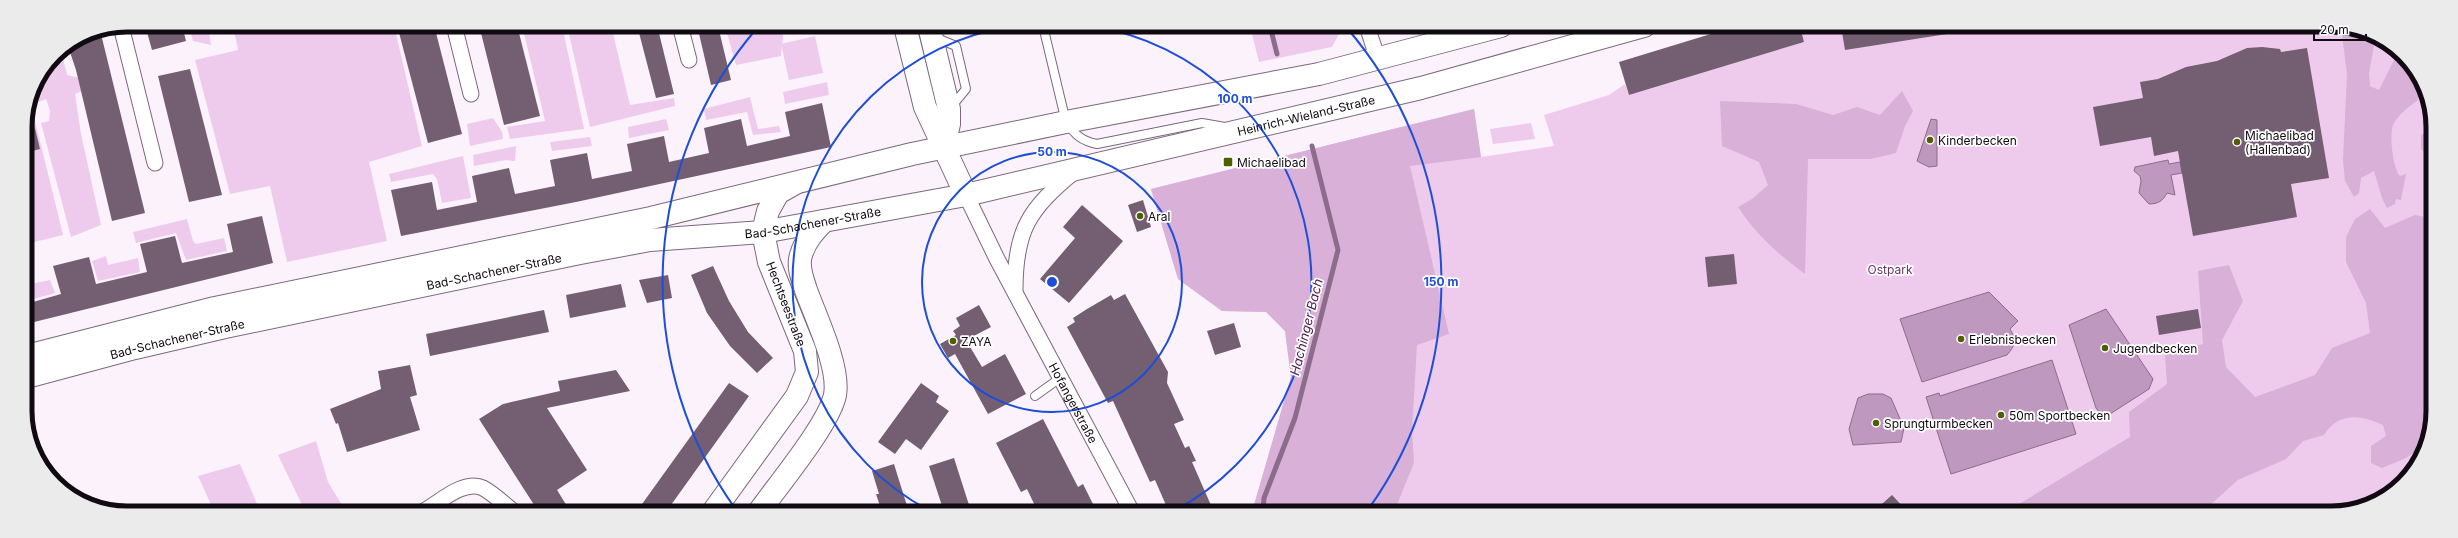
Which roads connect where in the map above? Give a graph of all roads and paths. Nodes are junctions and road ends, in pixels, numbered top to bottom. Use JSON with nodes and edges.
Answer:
{"nodes":[{"id":1,"x":123,"y":32,"type":"edge"},
{"id":2,"x":456,"y":32,"type":"edge"},
{"id":3,"x":682,"y":32,"type":"edge"},
{"id":4,"x":906,"y":32,"type":"edge"},
{"id":5,"x":930,"y":32,"type":"edge"},
{"id":6,"x":1044,"y":32,"type":"edge"},
{"id":7,"x":1369,"y":32,"type":"edge"},
{"id":8,"x":1478,"y":32,"type":"edge"},
{"id":9,"x":1622,"y":32,"type":"edge"},
{"id":10,"x":689,"y":60,"type":"dead end"},
{"id":11,"x":1378,"y":60,"type":"junction"},
{"id":12,"x":470,"y":94,"type":"dead end"},
{"id":13,"x":1066,"y":122,"type":"junction"},
{"id":14,"x":1248,"y":130,"type":"junction"},
{"id":15,"x":944,"y":147,"type":"junction"},
{"id":16,"x":155,"y":163,"type":"dead end"},
{"id":17,"x":1077,"y":169,"type":"junction"},
{"id":18,"x":800,"y":180,"type":"junction"},
{"id":19,"x":966,"y":195,"type":"junction"},
{"id":20,"x":817,"y":222,"type":"junction"},
{"id":21,"x":763,"y":232,"type":"junction"},
{"id":22,"x":1015,"y":293,"type":"junction"},
{"id":23,"x":32,"y":355,"type":"edge"},
{"id":24,"x":32,"y":376,"type":"edge"},
{"id":25,"x":1060,"y":378,"type":"junction"},
{"id":26,"x":1035,"y":396,"type":"dead end"},
{"id":27,"x":432,"y":506,"type":"edge"},
{"id":28,"x":506,"y":506,"type":"edge"},
{"id":29,"x":717,"y":506,"type":"edge"},
{"id":30,"x":763,"y":506,"type":"edge"},
{"id":31,"x":1129,"y":506,"type":"edge"}],
"edges":[{"from":1,"to":16,"type":"street"},
{"from":2,"to":12,"type":"street"},
{"from":3,"to":10,"type":"street"},
{"from":4,"to":15,"type":"main road"},
{"from":5,"to":15,"type":"main road"},
{"from":6,"to":13,"type":"lane"},
{"from":7,"to":11,"type":"street"},
{"from":8,"to":11,"type":"main road"},
{"from":9,"to":14,"type":"main road","name":"Heinrich-Wieland-Straße"},
{"from":11,"to":13,"type":"main road"},
{"from":13,"to":14,"type":"lane"},
{"from":13,"to":15,"type":"main road"},
{"from":14,"to":17,"type":"main road","name":"Heinrich-Wieland-Straße"},
{"from":15,"to":18,"type":"main road","name":"Bad-Schachener-Straße"},
{"from":15,"to":19,"type":"main road"},
{"from":17,"to":19,"type":"main road","name":"Heinrich-Wieland-Straße"},
{"from":17,"to":22,"type":"street"},
{"from":18,"to":20,"type":"main road"},
{"from":18,"to":21,"type":"main road","name":"Hechtseestraße"},
{"from":18,"to":23,"type":"main road","name":"Bad-Schachener-Straße"},
{"from":19,"to":20,"type":"main road","name":"Bad-Schachener-Straße"},
{"from":19,"to":22,"type":"street","name":"Hofangerstraße"},
{"from":20,"to":21,"type":"main road","name":"Bad-Schachener-Straße"},
{"from":20,"to":30,"type":"main road","name":"Hechtseestraße"},
{"from":21,"to":24,"type":"main road","name":"Bad-Schachener-Straße"},
{"from":21,"to":29,"type":"main road","name":"Hechtseestraße"},
{"from":22,"to":25,"type":"street","name":"Hofangerstraße"},
{"from":25,"to":26,"type":"lane"},
{"from":25,"to":31,"type":"street","name":"Hofangerstraße"},
{"from":27,"to":28,"type":"street"}]}
